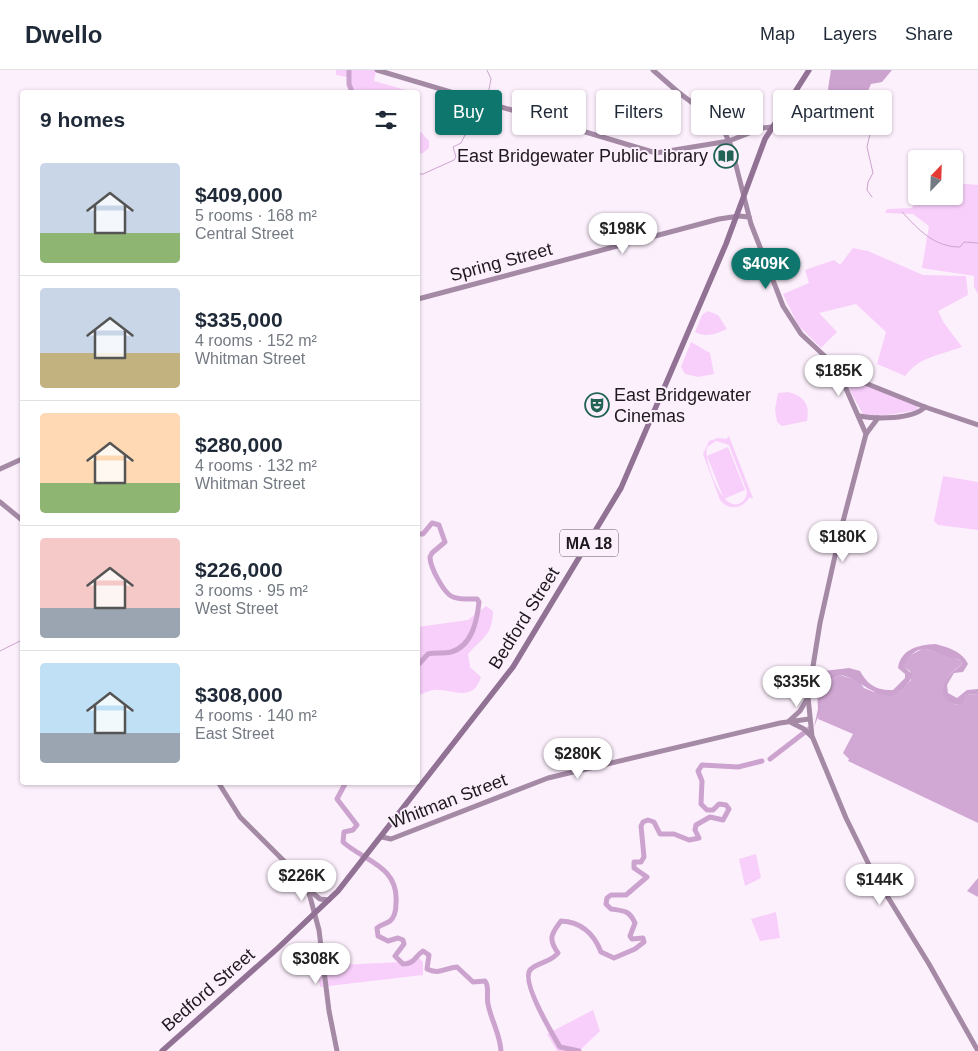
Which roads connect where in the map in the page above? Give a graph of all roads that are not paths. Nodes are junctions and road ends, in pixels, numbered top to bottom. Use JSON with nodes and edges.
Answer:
{"nodes":[{"id":1,"x":377,"y":70,"type":"edge"},
{"id":2,"x":653,"y":70,"type":"edge"},
{"id":3,"x":808,"y":70,"type":"edge"},
{"id":4,"x":772,"y":127,"type":"junction"},
{"id":5,"x":763,"y":128,"type":"edge"},
{"id":6,"x":763,"y":133,"type":"edge"},
{"id":7,"x":768,"y":133,"type":"junction"},
{"id":8,"x":747,"y":135,"type":"edge"},
{"id":9,"x":729,"y":141,"type":"junction"},
{"id":10,"x":743,"y":199,"type":"junction"},
{"id":11,"x":737,"y":216,"type":"junction"},
{"id":12,"x":748,"y":217,"type":"junction"},
{"id":13,"x":420,"y":298,"type":"edge"},
{"id":14,"x":845,"y":375,"type":"junction"},
{"id":15,"x":925,"y":407,"type":"junction"},
{"id":16,"x":859,"y":416,"type":"junction"},
{"id":17,"x":878,"y":418,"type":"junction"},
{"id":18,"x":978,"y":425,"type":"edge"},
{"id":19,"x":866,"y":434,"type":"junction"},
{"id":20,"x":20,"y":460,"type":"edge"},
{"id":21,"x":0,"y":469,"type":"edge"},
{"id":22,"x":0,"y":502,"type":"edge"},
{"id":23,"x":20,"y":518,"type":"edge"},
{"id":24,"x":808,"y":697,"type":"junction"},
{"id":25,"x":809,"y":720,"type":"junction"},
{"id":26,"x":786,"y":722,"type":"junction"},
{"id":27,"x":808,"y":731,"type":"junction"},
{"id":28,"x":220,"y":785,"type":"edge"},
{"id":29,"x":382,"y":837,"type":"junction"},
{"id":30,"x":305,"y":885,"type":"junction"},
{"id":31,"x":329,"y":900,"type":"junction"},
{"id":32,"x":315,"y":913,"type":"junction"},
{"id":33,"x":162,"y":1051,"type":"edge"},
{"id":34,"x":338,"y":1051,"type":"edge"},
{"id":35,"x":978,"y":1051,"type":"edge"}],
"edges":[{"from":1,"to":9,"type":"main road"},
{"from":2,"to":9,"type":"main road"},
{"from":3,"to":4,"type":"main road","name":"Bedford Street","number":"MA 18"},
{"from":4,"to":5,"type":"main road"},
{"from":4,"to":7,"type":"main road","name":"Bedford Street","number":"MA 18"},
{"from":6,"to":7,"type":"main road"},
{"from":7,"to":10,"type":"main road","name":"Bedford Street","number":"MA 18"},
{"from":8,"to":9,"type":"main road"},
{"from":9,"to":10,"type":"main road"},
{"from":10,"to":11,"type":"main road","name":"Bedford Street","number":"MA 18"},
{"from":10,"to":12,"type":"main road"},
{"from":11,"to":12,"type":"main road","name":"Spring Street"},
{"from":11,"to":13,"type":"main road","name":"Spring Street"},
{"from":11,"to":29,"type":"main road","name":"Bedford Street","number":"MA 18"},
{"from":12,"to":14,"type":"main road"},
{"from":14,"to":15,"type":"main road"},
{"from":14,"to":16,"type":"main road"},
{"from":15,"to":17,"type":"main road"},
{"from":15,"to":18,"type":"main road"},
{"from":16,"to":17,"type":"main road"},
{"from":16,"to":19,"type":"main road"},
{"from":17,"to":19,"type":"main road"},
{"from":19,"to":24,"type":"main road"},
{"from":20,"to":21,"type":"main road"},
{"from":22,"to":23,"type":"main road"},
{"from":24,"to":25,"type":"main road"},
{"from":24,"to":26,"type":"main road"},
{"from":25,"to":26,"type":"main road","name":"Whitman Street"},
{"from":25,"to":27,"type":"main road"},
{"from":26,"to":27,"type":"main road"},
{"from":26,"to":29,"type":"main road","name":"Whitman Street"},
{"from":27,"to":35,"type":"main road"},
{"from":28,"to":30,"type":"main road"},
{"from":29,"to":31,"type":"main road","name":"Bedford Street","number":"MA 18"},
{"from":30,"to":31,"type":"main road"},
{"from":30,"to":32,"type":"main road"},
{"from":31,"to":32,"type":"main road","name":"Bedford Street","number":"MA 18"},
{"from":32,"to":33,"type":"main road","name":"Bedford Street","number":"MA 18"},
{"from":32,"to":34,"type":"main road"}]}
